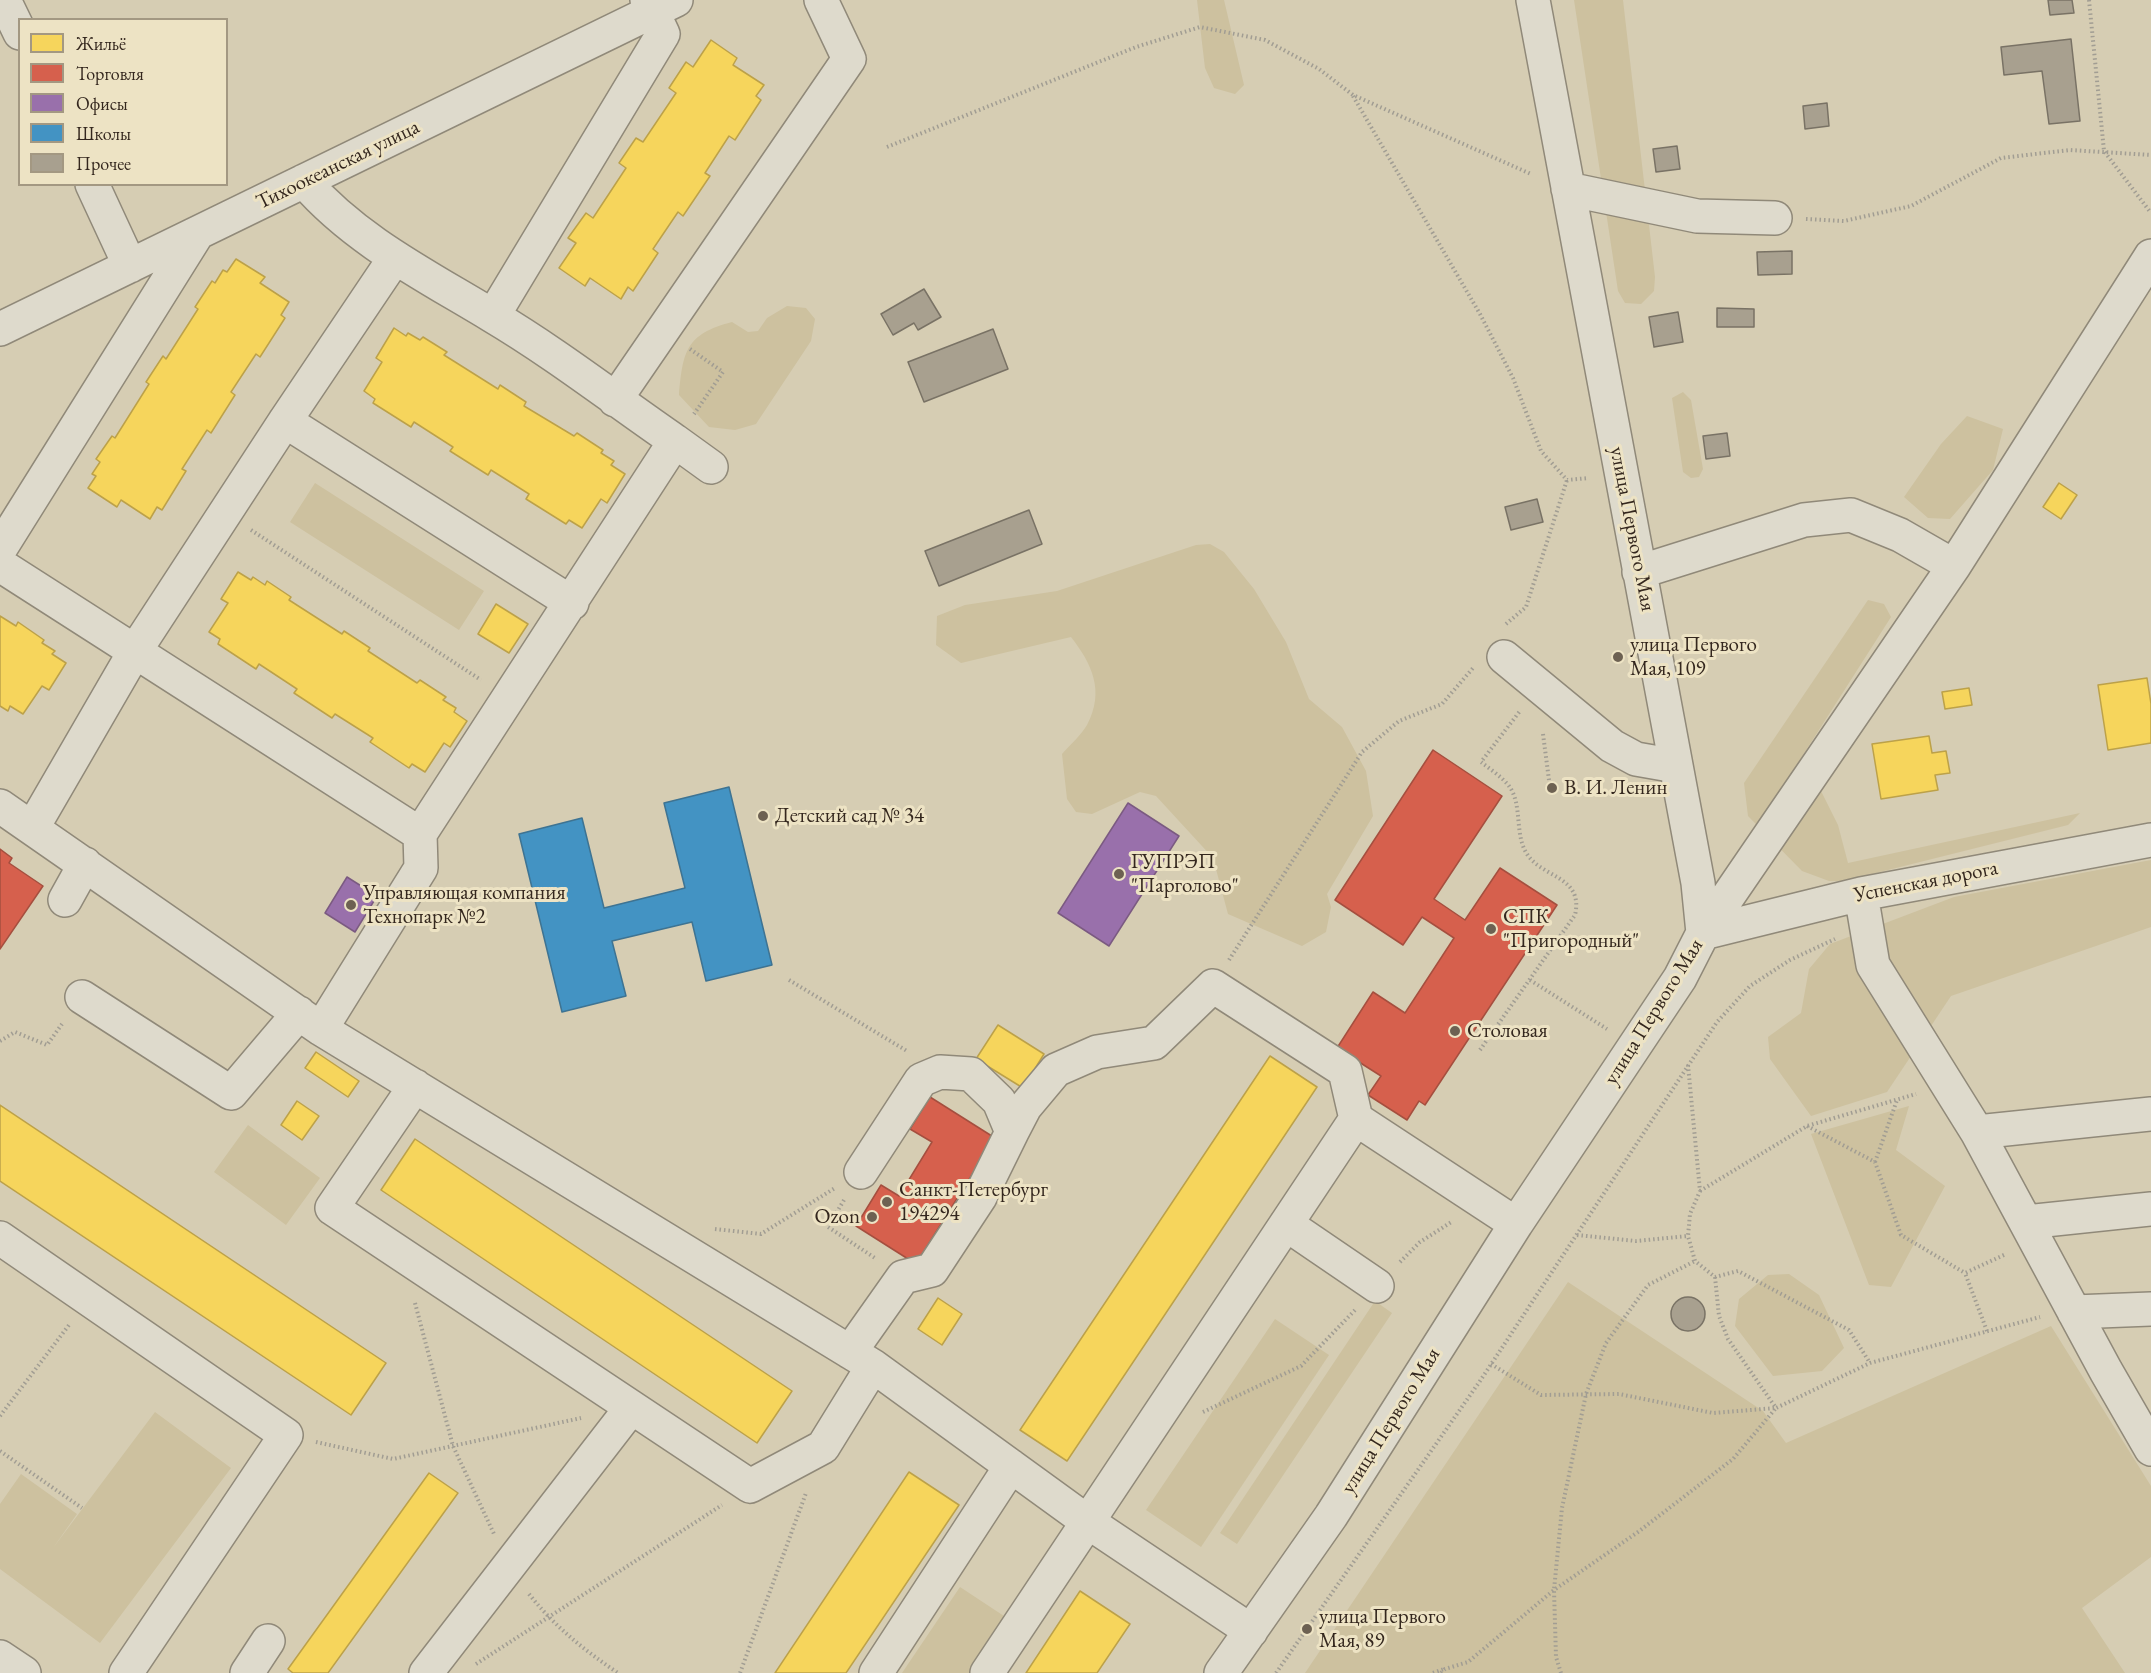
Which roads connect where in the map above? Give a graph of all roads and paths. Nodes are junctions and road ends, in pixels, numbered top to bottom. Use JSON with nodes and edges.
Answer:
{"nodes":[{"id":1,"x":4,"y":0,"type":"edge"},
{"id":2,"x":821,"y":0,"type":"edge"},
{"id":3,"x":1533,"y":0,"type":"edge"},
{"id":4,"x":2089,"y":0,"type":"edge"},
{"id":5,"x":659,"y":4,"type":"edge"},
{"id":6,"x":18,"y":29,"type":"edge"},
{"id":7,"x":1353,"y":95,"type":"junction"},
{"id":8,"x":887,"y":147,"type":"dead end"},
{"id":9,"x":2104,"y":151,"type":"junction"},
{"id":10,"x":2151,"y":155,"type":"edge"},
{"id":11,"x":304,"y":181,"type":"junction"},
{"id":12,"x":93,"y":186,"type":"edge"},
{"id":13,"x":1568,"y":189,"type":"junction"},
{"id":14,"x":2151,"y":213,"type":"edge"},
{"id":15,"x":1775,"y":218,"type":"joint"},
{"id":16,"x":197,"y":234,"type":"junction"},
{"id":17,"x":2151,"y":256,"type":"edge"},
{"id":18,"x":394,"y":259,"type":"junction"},
{"id":19,"x":130,"y":266,"type":"junction"},
{"id":20,"x":493,"y":316,"type":"junction"},
{"id":21,"x":0,"y":329,"type":"edge"},
{"id":22,"x":663,"y":329,"type":"junction"},
{"id":23,"x":615,"y":400,"type":"junction"},
{"id":24,"x":285,"y":421,"type":"junction"},
{"id":25,"x":675,"y":441,"type":"junction"},
{"id":26,"x":711,"y":467,"type":"dead end"},
{"id":27,"x":1591,"y":478,"type":"dead end"},
{"id":28,"x":1567,"y":480,"type":"junction"},
{"id":29,"x":225,"y":513,"type":"junction"},
{"id":30,"x":0,"y":549,"type":"edge"},
{"id":31,"x":0,"y":565,"type":"edge"},
{"id":32,"x":1954,"y":566,"type":"junction"},
{"id":33,"x":1640,"y":572,"type":"junction"},
{"id":34,"x":572,"y":603,"type":"junction"},
{"id":35,"x":1494,"y":650,"type":"junction"},
{"id":36,"x":135,"y":651,"type":"junction"},
{"id":37,"x":1539,"y":687,"type":"junction"},
{"id":38,"x":509,"y":698,"type":"junction"},
{"id":39,"x":1676,"y":766,"type":"junction"},
{"id":40,"x":0,"y":806,"type":"edge"},
{"id":41,"x":33,"y":827,"type":"junction"},
{"id":42,"x":420,"y":834,"type":"junction"},
{"id":43,"x":2151,"y":840,"type":"edge"},
{"id":44,"x":85,"y":864,"type":"junction"},
{"id":45,"x":1861,"y":894,"type":"junction"},
{"id":46,"x":65,"y":900,"type":"dead end"},
{"id":47,"x":1867,"y":927,"type":"junction"},
{"id":48,"x":1704,"y":933,"type":"junction"},
{"id":49,"x":789,"y":980,"type":"dead end"},
{"id":50,"x":1530,"y":980,"type":"junction"},
{"id":51,"x":1213,"y":986,"type":"junction"},
{"id":52,"x":82,"y":997,"type":"joint"},
{"id":53,"x":310,"y":1021,"type":"junction"},
{"id":54,"x":1614,"y":1033,"type":"dead end"},
{"id":55,"x":0,"y":1041,"type":"edge"},
{"id":56,"x":1480,"y":1050,"type":"dead end"},
{"id":57,"x":1688,"y":1065,"type":"junction"},
{"id":58,"x":940,"y":1072,"type":"junction"},
{"id":59,"x":1948,"y":1085,"type":"junction"},
{"id":60,"x":415,"y":1086,"type":"junction"},
{"id":61,"x":1897,"y":1099,"type":"junction"},
{"id":62,"x":2151,"y":1114,"type":"edge"},
{"id":63,"x":1356,"y":1119,"type":"junction"},
{"id":64,"x":1807,"y":1126,"type":"junction"},
{"id":65,"x":1012,"y":1132,"type":"junction"},
{"id":66,"x":1977,"y":1132,"type":"junction"},
{"id":67,"x":1875,"y":1162,"type":"junction"},
{"id":68,"x":861,"y":1172,"type":"junction"},
{"id":69,"x":1700,"y":1191,"type":"junction"},
{"id":70,"x":1483,"y":1202,"type":"junction"},
{"id":71,"x":2151,"y":1209,"type":"edge"},
{"id":72,"x":1286,"y":1224,"type":"junction"},
{"id":73,"x":1516,"y":1224,"type":"junction"},
{"id":74,"x":2031,"y":1232,"type":"junction"},
{"id":75,"x":1577,"y":1235,"type":"junction"},
{"id":76,"x":1688,"y":1236,"type":"junction"},
{"id":77,"x":0,"y":1238,"type":"edge"},
{"id":78,"x":670,"y":1242,"type":"junction"},
{"id":79,"x":402,"y":1254,"type":"junction"},
{"id":80,"x":1695,"y":1261,"type":"junction"},
{"id":81,"x":1965,"y":1273,"type":"junction"},
{"id":82,"x":903,"y":1277,"type":"junction"},
{"id":83,"x":1715,"y":1277,"type":"junction"},
{"id":84,"x":1377,"y":1286,"type":"junction"},
{"id":85,"x":89,"y":1298,"type":"junction"},
{"id":86,"x":2151,"y":1309,"type":"edge"},
{"id":87,"x":2074,"y":1312,"type":"junction"},
{"id":88,"x":1987,"y":1331,"type":"junction"},
{"id":89,"x":862,"y":1359,"type":"junction"},
{"id":90,"x":1870,"y":1363,"type":"junction"},
{"id":91,"x":1491,"y":1364,"type":"junction"},
{"id":92,"x":1586,"y":1394,"type":"junction"},
{"id":93,"x":631,"y":1408,"type":"junction"},
{"id":94,"x":1776,"y":1408,"type":"junction"},
{"id":95,"x":1195,"y":1415,"type":"dead end"},
{"id":96,"x":0,"y":1416,"type":"edge"},
{"id":97,"x":286,"y":1435,"type":"junction"},
{"id":98,"x":453,"y":1446,"type":"junction"},
{"id":99,"x":823,"y":1447,"type":"junction"},
{"id":100,"x":2151,"y":1449,"type":"edge"},
{"id":101,"x":0,"y":1450,"type":"edge"},
{"id":102,"x":1011,"y":1466,"type":"junction"},
{"id":103,"x":750,"y":1486,"type":"junction"},
{"id":104,"x":82,"y":1509,"type":"dead end"},
{"id":105,"x":1088,"y":1522,"type":"junction"},
{"id":106,"x":508,"y":1566,"type":"junction"},
{"id":107,"x":1554,"y":1590,"type":"junction"},
{"id":108,"x":548,"y":1618,"type":"junction"},
{"id":109,"x":1251,"y":1631,"type":"junction"},
{"id":110,"x":268,"y":1641,"type":"dead end"},
{"id":111,"x":0,"y":1657,"type":"edge"},
{"id":112,"x":472,"y":1667,"type":"dead end"},
{"id":113,"x":1445,"y":1669,"type":"junction"},
{"id":114,"x":24,"y":1673,"type":"edge"},
{"id":115,"x":126,"y":1673,"type":"edge"},
{"id":116,"x":247,"y":1673,"type":"edge"},
{"id":117,"x":426,"y":1673,"type":"edge"},
{"id":118,"x":618,"y":1673,"type":"edge"},
{"id":119,"x":740,"y":1673,"type":"edge"},
{"id":120,"x":876,"y":1673,"type":"edge"},
{"id":121,"x":987,"y":1673,"type":"edge"},
{"id":122,"x":1221,"y":1673,"type":"edge"},
{"id":123,"x":1276,"y":1673,"type":"edge"},
{"id":124,"x":1433,"y":1673,"type":"edge"},
{"id":125,"x":1441,"y":1673,"type":"edge"},
{"id":126,"x":1561,"y":1673,"type":"edge"}],
"edges":[{"from":1,"to":6,"type":"street"},
{"from":2,"to":22,"type":"street"},
{"from":3,"to":13,"type":"street","name":"улица Первого Мая"},
{"from":4,"to":9,"type":"path"},
{"from":5,"to":11,"type":"street","name":"Тихоокеанская улица"},
{"from":5,"to":20,"type":"street"},
{"from":7,"to":8,"type":"path"},
{"from":7,"to":13,"type":"path"},
{"from":7,"to":28,"type":"path"},
{"from":9,"to":10,"type":"path"},
{"from":9,"to":14,"type":"path"},
{"from":9,"to":15,"type":"path"},
{"from":11,"to":16,"type":"street","name":"Тихоокеанская улица"},
{"from":11,"to":18,"type":"street"},
{"from":12,"to":19,"type":"street"},
{"from":13,"to":15,"type":"street"},
{"from":13,"to":33,"type":"street","name":"улица Первого Мая"},
{"from":16,"to":19,"type":"street","name":"Тихоокеанская улица"},
{"from":16,"to":30,"type":"street"},
{"from":17,"to":32,"type":"street"},
{"from":18,"to":20,"type":"street"},
{"from":18,"to":24,"type":"street"},
{"from":19,"to":21,"type":"street","name":"Тихоокеанская улица"},
{"from":20,"to":23,"type":"street"},
{"from":22,"to":23,"type":"street"},
{"from":22,"to":25,"type":"path"},
{"from":23,"to":25,"type":"street"},
{"from":24,"to":29,"type":"street"},
{"from":24,"to":34,"type":"street"},
{"from":25,"to":26,"type":"street"},
{"from":25,"to":34,"type":"street"},
{"from":27,"to":28,"type":"path"},
{"from":28,"to":35,"type":"path"},
{"from":29,"to":36,"type":"street"},
{"from":29,"to":38,"type":"path"},
{"from":31,"to":36,"type":"street"},
{"from":32,"to":33,"type":"street"},
{"from":32,"to":48,"type":"street"},
{"from":33,"to":39,"type":"street","name":"улица Первого Мая"},
{"from":34,"to":38,"type":"street"},
{"from":35,"to":37,"type":"street"},
{"from":35,"to":51,"type":"path"},
{"from":36,"to":41,"type":"street"},
{"from":36,"to":42,"type":"street"},
{"from":37,"to":39,"type":"street"},
{"from":37,"to":50,"type":"path"},
{"from":38,"to":42,"type":"street"},
{"from":39,"to":48,"type":"street","name":"улица Первого Мая"},
{"from":40,"to":41,"type":"street"},
{"from":41,"to":44,"type":"street"},
{"from":42,"to":53,"type":"street"},
{"from":43,"to":45,"type":"street","name":"Успенская дорога"},
{"from":44,"to":46,"type":"street"},
{"from":44,"to":53,"type":"street"},
{"from":45,"to":47,"type":"street"},
{"from":45,"to":48,"type":"street","name":"Успенская дорога"},
{"from":47,"to":57,"type":"path"},
{"from":47,"to":59,"type":"street"},
{"from":48,"to":73,"type":"street","name":"улица Первого Мая"},
{"from":49,"to":58,"type":"path"},
{"from":50,"to":54,"type":"path"},
{"from":50,"to":56,"type":"path"},
{"from":51,"to":63,"type":"street"},
{"from":51,"to":65,"type":"street"},
{"from":52,"to":53,"type":"street"},
{"from":52,"to":55,"type":"path"},
{"from":53,"to":60,"type":"street"},
{"from":57,"to":69,"type":"path"},
{"from":57,"to":75,"type":"path"},
{"from":58,"to":65,"type":"street"},
{"from":58,"to":68,"type":"street"},
{"from":59,"to":61,"type":"path"},
{"from":59,"to":66,"type":"street"},
{"from":60,"to":78,"type":"street"},
{"from":60,"to":79,"type":"street"},
{"from":61,"to":64,"type":"path"},
{"from":61,"to":67,"type":"path"},
{"from":62,"to":66,"type":"street"},
{"from":63,"to":70,"type":"street"},
{"from":63,"to":72,"type":"street"},
{"from":64,"to":67,"type":"path"},
{"from":64,"to":69,"type":"path"},
{"from":65,"to":82,"type":"street"},
{"from":66,"to":74,"type":"street"},
{"from":67,"to":81,"type":"path"},
{"from":68,"to":78,"type":"path"},
{"from":68,"to":82,"type":"path"},
{"from":69,"to":76,"type":"path"},
{"from":70,"to":73,"type":"street"},
{"from":70,"to":84,"type":"path"},
{"from":71,"to":74,"type":"street"},
{"from":72,"to":84,"type":"street"},
{"from":72,"to":105,"type":"street"},
{"from":73,"to":109,"type":"street","name":"улица Первого Мая"},
{"from":74,"to":81,"type":"path"},
{"from":74,"to":87,"type":"street"},
{"from":75,"to":76,"type":"path"},
{"from":75,"to":91,"type":"path"},
{"from":76,"to":80,"type":"path"},
{"from":77,"to":85,"type":"street"},
{"from":78,"to":89,"type":"street"},
{"from":79,"to":93,"type":"street"},
{"from":79,"to":98,"type":"path"},
{"from":80,"to":83,"type":"path"},
{"from":80,"to":92,"type":"path"},
{"from":81,"to":88,"type":"path"},
{"from":82,"to":89,"type":"street"},
{"from":83,"to":90,"type":"path"},
{"from":83,"to":94,"type":"path"},
{"from":84,"to":95,"type":"path"},
{"from":85,"to":96,"type":"path"},
{"from":85,"to":97,"type":"street"},
{"from":86,"to":87,"type":"street"},
{"from":87,"to":88,"type":"path"},
{"from":87,"to":100,"type":"street"},
{"from":88,"to":90,"type":"path"},
{"from":89,"to":99,"type":"street"},
{"from":89,"to":102,"type":"street"},
{"from":90,"to":94,"type":"path"},
{"from":91,"to":92,"type":"path"},
{"from":91,"to":123,"type":"path"},
{"from":92,"to":94,"type":"path"},
{"from":92,"to":107,"type":"path"},
{"from":93,"to":98,"type":"path"},
{"from":93,"to":103,"type":"street"},
{"from":93,"to":106,"type":"street"},
{"from":94,"to":107,"type":"path"},
{"from":97,"to":98,"type":"path"},
{"from":97,"to":115,"type":"street"},
{"from":98,"to":106,"type":"path"},
{"from":99,"to":103,"type":"street"},
{"from":99,"to":119,"type":"path"},
{"from":101,"to":104,"type":"path"},
{"from":102,"to":105,"type":"street"},
{"from":102,"to":120,"type":"street"},
{"from":103,"to":108,"type":"path"},
{"from":105,"to":109,"type":"street"},
{"from":105,"to":121,"type":"street"},
{"from":106,"to":108,"type":"path"},
{"from":106,"to":117,"type":"street"},
{"from":107,"to":113,"type":"path"},
{"from":107,"to":126,"type":"path"},
{"from":108,"to":112,"type":"path"},
{"from":108,"to":118,"type":"path"},
{"from":109,"to":122,"type":"street","name":"улица Первого Мая"},
{"from":110,"to":116,"type":"street"},
{"from":111,"to":114,"type":"street"},
{"from":113,"to":124,"type":"path"},
{"from":113,"to":125,"type":"path"}]}
